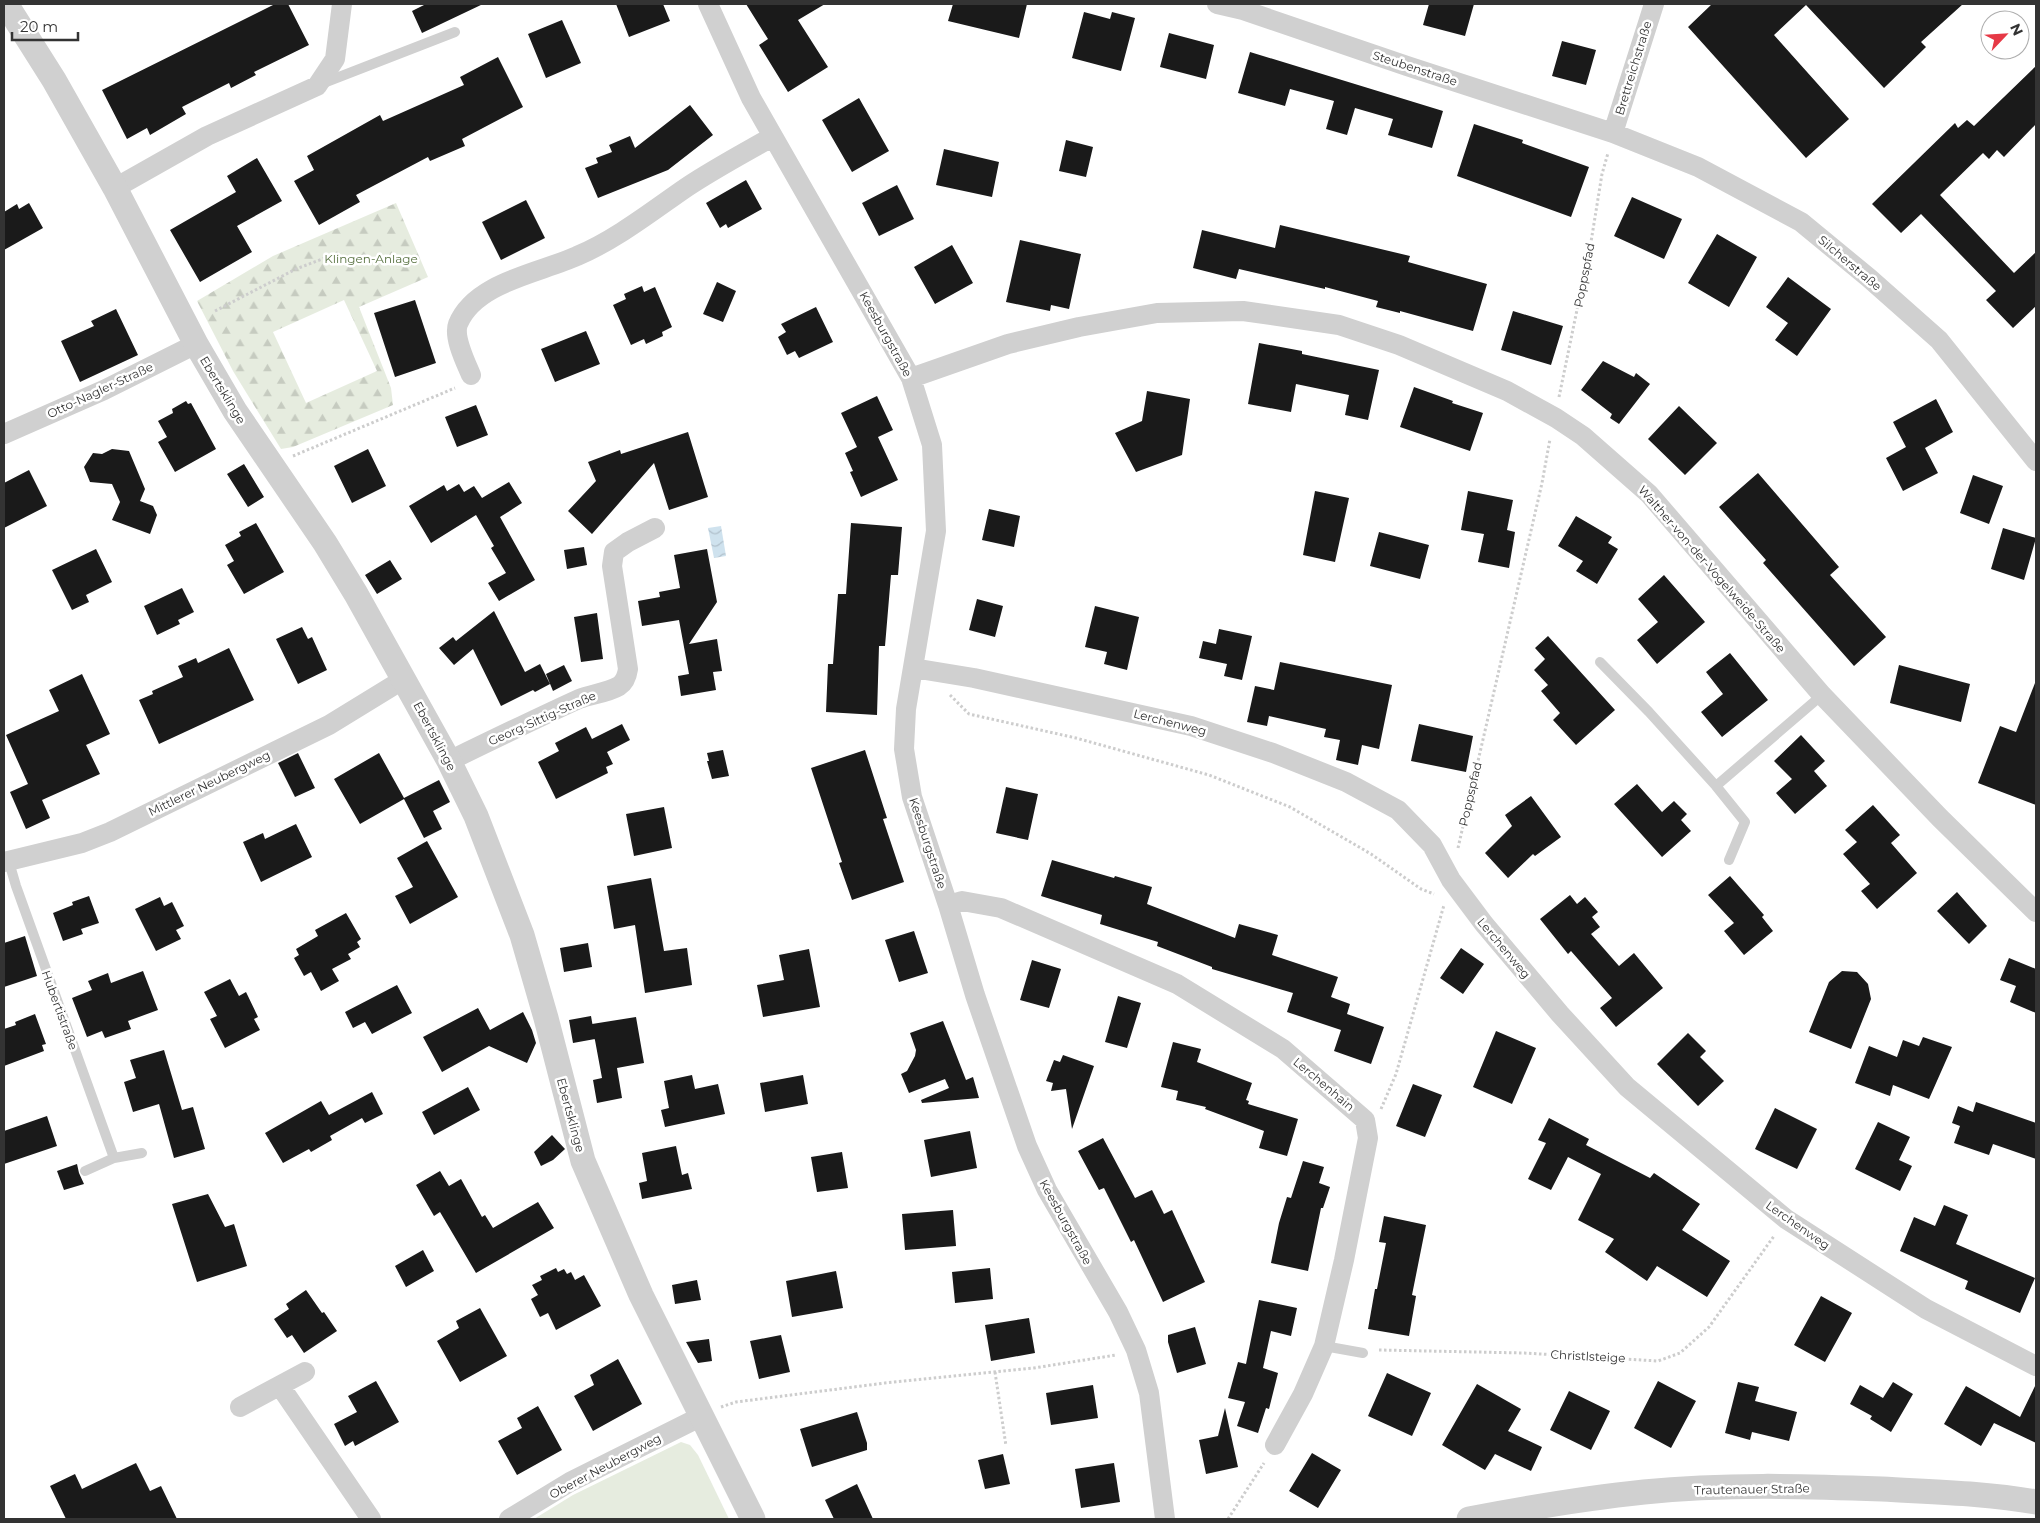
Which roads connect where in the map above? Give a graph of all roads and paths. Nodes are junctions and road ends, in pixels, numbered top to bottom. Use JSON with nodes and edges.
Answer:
{"nodes":[{"id":1,"x":6,"y":4,"type":"edge"},
{"id":2,"x":342,"y":4,"type":"edge"},
{"id":3,"x":708,"y":4,"type":"edge"},
{"id":4,"x":1217,"y":4,"type":"edge"},
{"id":5,"x":1654,"y":4,"type":"edge"},
{"id":6,"x":455,"y":32,"type":"dead end"},
{"id":7,"x":317,"y":86,"type":"junction"},
{"id":8,"x":1613,"y":133,"type":"junction"},
{"id":9,"x":772,"y":137,"type":"junction"},
{"id":10,"x":115,"y":188,"type":"junction"},
{"id":11,"x":338,"y":253,"type":"dead end"},
{"id":12,"x":214,"y":311,"type":"dead end"},
{"id":13,"x":196,"y":344,"type":"junction"},
{"id":14,"x":471,"y":375,"type":"joint"},
{"id":15,"x":911,"y":378,"type":"junction"},
{"id":16,"x":1556,"y":418,"type":"junction"},
{"id":17,"x":4,"y":434,"type":"edge"},
{"id":18,"x":1550,"y":442,"type":"dead end"},
{"id":19,"x":2036,"y":461,"type":"edge"},
{"id":20,"x":272,"y":468,"type":"junction"},
{"id":21,"x":655,"y":528,"type":"dead end"},
{"id":22,"x":1600,"y":662,"type":"dead end"},
{"id":23,"x":914,"y":668,"type":"junction"},
{"id":24,"x":942,"y":673,"type":"junction"},
{"id":25,"x":404,"y":679,"type":"junction"},
{"id":26,"x":1822,"y":695,"type":"junction"},
{"id":27,"x":449,"y":761,"type":"junction"},
{"id":28,"x":1716,"y":786,"type":"junction"},
{"id":29,"x":1729,"y":860,"type":"dead end"},
{"id":30,"x":6,"y":862,"type":"edge"},
{"id":31,"x":1448,"y":889,"type":"junction"},
{"id":32,"x":948,"y":905,"type":"junction"},
{"id":33,"x":2036,"y":912,"type":"edge"},
{"id":34,"x":1368,"y":1138,"type":"junction"},
{"id":35,"x":142,"y":1153,"type":"dead end"},
{"id":36,"x":114,"y":1158,"type":"junction"},
{"id":37,"x":85,"y":1171,"type":"dead end"},
{"id":38,"x":1786,"y":1219,"type":"junction"},
{"id":39,"x":1324,"y":1346,"type":"junction"},
{"id":40,"x":1136,"y":1350,"type":"junction"},
{"id":41,"x":1363,"y":1353,"type":"joint"},
{"id":42,"x":2036,"y":1366,"type":"edge"},
{"id":43,"x":305,"y":1372,"type":"dead end"},
{"id":44,"x":995,"y":1372,"type":"junction"},
{"id":45,"x":280,"y":1386,"type":"junction"},
{"id":46,"x":240,"y":1407,"type":"dead end"},
{"id":47,"x":702,"y":1416,"type":"junction"},
{"id":48,"x":1275,"y":1445,"type":"joint"},
{"id":49,"x":1006,"y":1446,"type":"dead end"},
{"id":50,"x":2036,"y":1502,"type":"edge"},
{"id":51,"x":372,"y":1519,"type":"edge"},
{"id":52,"x":509,"y":1519,"type":"edge"},
{"id":53,"x":753,"y":1519,"type":"edge"},
{"id":54,"x":1165,"y":1519,"type":"edge"},
{"id":55,"x":1228,"y":1519,"type":"edge"},
{"id":56,"x":1468,"y":1519,"type":"edge"}],
"edges":[{"from":1,"to":10,"type":"street","name":"Ebertsklinge"},
{"from":2,"to":7,"type":"street"},
{"from":3,"to":9,"type":"street","name":"Keesburgstraße"},
{"from":4,"to":8,"type":"street","name":"Steubenstraße"},
{"from":5,"to":8,"type":"street","name":"Brettreichstraße"},
{"from":6,"to":7,"type":"lane"},
{"from":7,"to":10,"type":"street"},
{"from":8,"to":16,"type":"path","name":"Poppspfad"},
{"from":8,"to":19,"type":"street","name":"Silcherstraße"},
{"from":9,"to":14,"type":"street"},
{"from":9,"to":15,"type":"street","name":"Keesburgstraße"},
{"from":10,"to":13,"type":"street","name":"Ebertsklinge"},
{"from":11,"to":12,"type":"path"},
{"from":13,"to":17,"type":"street","name":"Otto-Nagler-Straße"},
{"from":13,"to":20,"type":"street","name":"Ebertsklinge"},
{"from":14,"to":20,"type":"path"},
{"from":15,"to":16,"type":"street","name":"Walther-von-der-Vogelweide-Straße"},
{"from":15,"to":23,"type":"street","name":"Keesburgstraße"},
{"from":16,"to":26,"type":"street","name":"Walther-von-der-Vogelweide-Straße"},
{"from":18,"to":31,"type":"path","name":"Poppspfad"},
{"from":20,"to":25,"type":"street","name":"Ebertsklinge"},
{"from":21,"to":27,"type":"street","name":"Georg-Sittig-Straße"},
{"from":22,"to":28,"type":"lane"},
{"from":23,"to":24,"type":"street","name":"Lerchenweg"},
{"from":23,"to":32,"type":"street","name":"Keesburgstraße"},
{"from":24,"to":31,"type":"path"},
{"from":24,"to":31,"type":"street","name":"Lerchenweg"},
{"from":25,"to":27,"type":"street","name":"Ebertsklinge"},
{"from":25,"to":30,"type":"street","name":"Mittlerer Neubergweg"},
{"from":26,"to":28,"type":"lane"},
{"from":26,"to":33,"type":"street","name":"Walther-von-der-Vogelweide-Straße"},
{"from":27,"to":47,"type":"street","name":"Ebertsklinge"},
{"from":28,"to":29,"type":"lane"},
{"from":30,"to":36,"type":"lane","name":"Hubertistraße"},
{"from":31,"to":34,"type":"path","name":"Poppspfad"},
{"from":31,"to":38,"type":"street","name":"Lerchenweg"},
{"from":32,"to":34,"type":"street","name":"Lerchenhain"},
{"from":32,"to":40,"type":"street","name":"Keesburgstraße"},
{"from":34,"to":39,"type":"street"},
{"from":35,"to":36,"type":"lane"},
{"from":36,"to":37,"type":"lane"},
{"from":38,"to":41,"type":"path","name":"Christlsteige"},
{"from":38,"to":42,"type":"street","name":"Lerchenweg"},
{"from":39,"to":41,"type":"lane"},
{"from":39,"to":48,"type":"street"},
{"from":40,"to":44,"type":"path"},
{"from":40,"to":54,"type":"street","name":"Keesburgstraße"},
{"from":43,"to":45,"type":"street"},
{"from":44,"to":47,"type":"path"},
{"from":44,"to":49,"type":"path"},
{"from":45,"to":46,"type":"street"},
{"from":45,"to":51,"type":"street"},
{"from":47,"to":52,"type":"street","name":"Oberer Neubergweg"},
{"from":47,"to":53,"type":"street","name":"Ebertsklinge"},
{"from":48,"to":55,"type":"path"},
{"from":50,"to":56,"type":"street","name":"Trautenauer Straße"}]}
